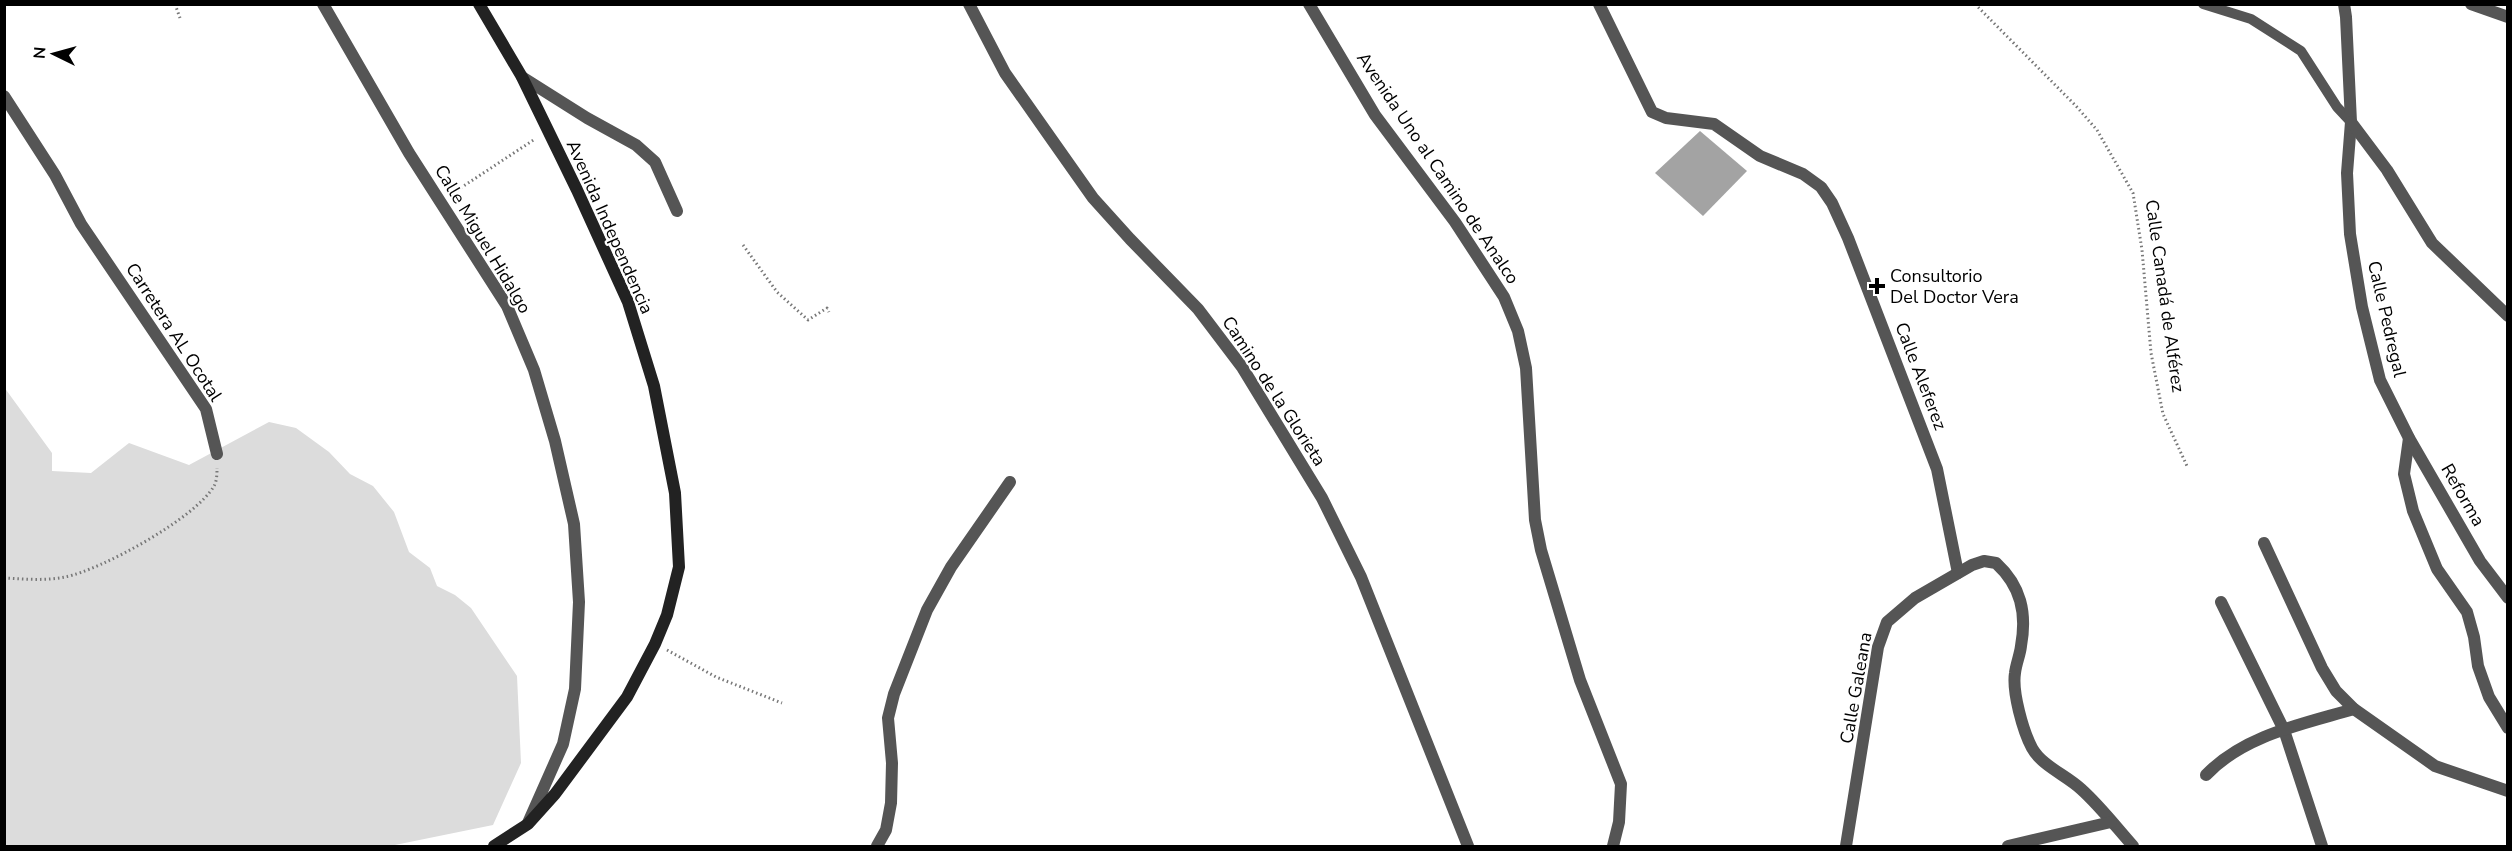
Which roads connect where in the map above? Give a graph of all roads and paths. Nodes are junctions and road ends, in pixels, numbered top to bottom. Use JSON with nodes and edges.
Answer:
{"nodes":[{"id":1,"x":175,"y":4,"type":"edge"},
{"id":2,"x":323,"y":4,"type":"edge"},
{"id":3,"x":479,"y":4,"type":"edge"},
{"id":4,"x":969,"y":4,"type":"edge"},
{"id":5,"x":1309,"y":4,"type":"edge"},
{"id":6,"x":1599,"y":4,"type":"edge"},
{"id":7,"x":1975,"y":4,"type":"edge"},
{"id":8,"x":2203,"y":4,"type":"edge"},
{"id":9,"x":2344,"y":4,"type":"edge"},
{"id":10,"x":2471,"y":4,"type":"edge"},
{"id":11,"x":2508,"y":17,"type":"edge"},
{"id":12,"x":180,"y":18,"type":"dead end"},
{"id":13,"x":522,"y":77,"type":"junction"},
{"id":14,"x":4,"y":96,"type":"edge"},
{"id":15,"x":2351,"y":122,"type":"junction"},
{"id":16,"x":547,"y":132,"type":"junction"},
{"id":17,"x":441,"y":200,"type":"junction"},
{"id":18,"x":678,"y":211,"type":"dead end"},
{"id":19,"x":743,"y":246,"type":"dead end"},
{"id":20,"x":829,"y":312,"type":"dead end"},
{"id":21,"x":2508,"y":316,"type":"edge"},
{"id":22,"x":2409,"y":438,"type":"junction"},
{"id":23,"x":217,"y":454,"type":"joint"},
{"id":24,"x":2187,"y":466,"type":"dead end"},
{"id":25,"x":1010,"y":482,"type":"dead end"},
{"id":26,"x":2264,"y":543,"type":"dead end"},
{"id":27,"x":1958,"y":573,"type":"junction"},
{"id":28,"x":4,"y":578,"type":"edge"},
{"id":29,"x":2508,"y":598,"type":"edge"},
{"id":30,"x":2221,"y":602,"type":"dead end"},
{"id":31,"x":655,"y":644,"type":"junction"},
{"id":32,"x":782,"y":703,"type":"dead end"},
{"id":33,"x":2354,"y":709,"type":"junction"},
{"id":34,"x":2508,"y":728,"type":"edge"},
{"id":35,"x":2284,"y":730,"type":"junction"},
{"id":36,"x":2206,"y":775,"type":"dead end"},
{"id":37,"x":2508,"y":791,"type":"edge"},
{"id":38,"x":2111,"y":822,"type":"junction"},
{"id":39,"x":528,"y":824,"type":"junction"},
{"id":40,"x":494,"y":846,"type":"edge"},
{"id":41,"x":877,"y":846,"type":"edge"},
{"id":42,"x":1468,"y":846,"type":"edge"},
{"id":43,"x":1613,"y":846,"type":"edge"},
{"id":44,"x":1846,"y":846,"type":"edge"},
{"id":45,"x":2008,"y":846,"type":"edge"},
{"id":46,"x":2133,"y":846,"type":"edge"},
{"id":47,"x":2322,"y":846,"type":"edge"}],
"edges":[{"from":1,"to":12,"type":"path"},
{"from":2,"to":17,"type":"street","name":"Calle Miguel Hidalgo"},
{"from":3,"to":13,"type":"street","name":"Avenida Independencia"},
{"from":4,"to":42,"type":"street","name":"Camino de la Glorieta"},
{"from":5,"to":43,"type":"street","name":"Avenida Uno al Camino de Analco"},
{"from":6,"to":27,"type":"street","name":"Calle Aleferez"},
{"from":7,"to":24,"type":"path","name":"Calle Canadá de Alférez"},
{"from":8,"to":15,"type":"lane"},
{"from":9,"to":15,"type":"street","name":"Calle Pedregal"},
{"from":10,"to":11,"type":"street"},
{"from":13,"to":16,"type":"street","name":"Avenida Independencia"},
{"from":13,"to":18,"type":"street"},
{"from":14,"to":23,"type":"street","name":"Carretera AL Ocotal"},
{"from":15,"to":21,"type":"street"},
{"from":15,"to":22,"type":"street","name":"Calle Pedregal"},
{"from":16,"to":17,"type":"path"},
{"from":16,"to":31,"type":"street","name":"Avenida Independencia"},
{"from":17,"to":39,"type":"street","name":"Calle Miguel Hidalgo"},
{"from":19,"to":20,"type":"path"},
{"from":22,"to":29,"type":"street","name":"Reforma"},
{"from":22,"to":34,"type":"street"},
{"from":23,"to":28,"type":"path"},
{"from":25,"to":41,"type":"street"},
{"from":26,"to":33,"type":"street"},
{"from":27,"to":38,"type":"street","name":"Calle Galeana"},
{"from":27,"to":44,"type":"street","name":"Calle Galeana"},
{"from":30,"to":35,"type":"street"},
{"from":31,"to":32,"type":"path"},
{"from":31,"to":39,"type":"street","name":"Avenida Independencia"},
{"from":33,"to":35,"type":"street"},
{"from":33,"to":37,"type":"street"},
{"from":35,"to":36,"type":"street"},
{"from":35,"to":47,"type":"street"},
{"from":38,"to":45,"type":"street"},
{"from":38,"to":46,"type":"street","name":"Calle Galeana"},
{"from":39,"to":40,"type":"street","name":"Avenida Independencia"}]}
